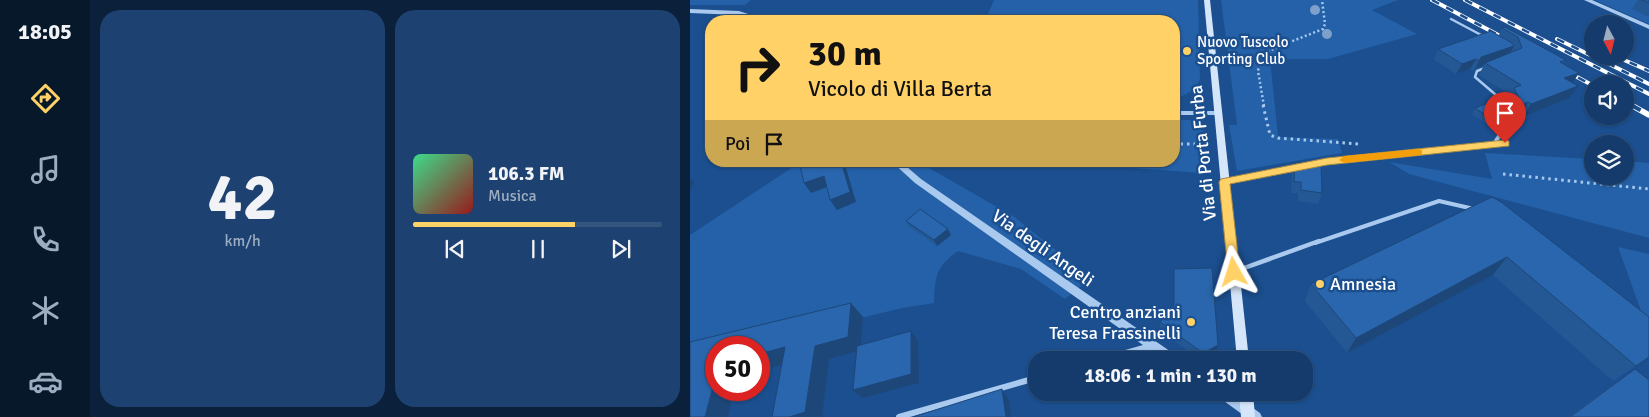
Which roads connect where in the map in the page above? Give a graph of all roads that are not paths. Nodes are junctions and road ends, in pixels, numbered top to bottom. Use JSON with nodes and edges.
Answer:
{"nodes":[{"id":1,"x":1207,"y":0,"type":"edge"},
{"id":2,"x":1587,"y":0,"type":"edge"},
{"id":3,"x":690,"y":11,"type":"edge"},
{"id":4,"x":746,"y":15,"type":"edge"},
{"id":5,"x":1451,"y":19,"type":"dead end"},
{"id":6,"x":1649,"y":27,"type":"edge"},
{"id":7,"x":1484,"y":37,"type":"edge"},
{"id":8,"x":1490,"y":67,"type":"edge"},
{"id":9,"x":1504,"y":104,"type":"edge"},
{"id":10,"x":1505,"y":109,"type":"edge"},
{"id":11,"x":1180,"y":113,"type":"edge"},
{"id":12,"x":1218,"y":113,"type":"junction"},
{"id":13,"x":1505,"y":143,"type":"dead end"},
{"id":14,"x":1494,"y":144,"type":"junction"},
{"id":15,"x":902,"y":167,"type":"edge"},
{"id":16,"x":1225,"y":182,"type":"junction"},
{"id":17,"x":1478,"y":210,"type":"edge"},
{"id":18,"x":1234,"y":272,"type":"junction"},
{"id":19,"x":1152,"y":346,"type":"junction"},
{"id":20,"x":1134,"y":351,"type":"edge"},
{"id":21,"x":1160,"y":351,"type":"edge"},
{"id":22,"x":1242,"y":351,"type":"edge"},
{"id":23,"x":1028,"y":380,"type":"edge"},
{"id":24,"x":1233,"y":401,"type":"edge"},
{"id":25,"x":1248,"y":401,"type":"edge"},
{"id":26,"x":1251,"y":415,"type":"edge"},
{"id":27,"x":898,"y":417,"type":"edge"}],
"edges":[{"from":1,"to":12,"type":"main road","name":"Via di Porta Furba"},
{"from":2,"to":6,"type":"street"},
{"from":3,"to":4,"type":"street"},
{"from":5,"to":7,"type":"lane"},
{"from":8,"to":9,"type":"lane"},
{"from":10,"to":14,"type":"lane"},
{"from":11,"to":12,"type":"street"},
{"from":12,"to":16,"type":"main road","name":"Via di Porta Furba"},
{"from":13,"to":14,"type":"lane"},
{"from":14,"to":16,"type":"lane"},
{"from":15,"to":19,"type":"street","name":"Via degli Angeli"},
{"from":16,"to":18,"type":"main road","name":"Via di Porta Furba"},
{"from":17,"to":18,"type":"lane"},
{"from":18,"to":22,"type":"main road","name":"Via di Porta Furba"},
{"from":19,"to":20,"type":"street"},
{"from":19,"to":21,"type":"street","name":"Via degli Angeli"},
{"from":23,"to":27,"type":"street"},
{"from":24,"to":26,"type":"street"},
{"from":25,"to":26,"type":"main road"}]}
